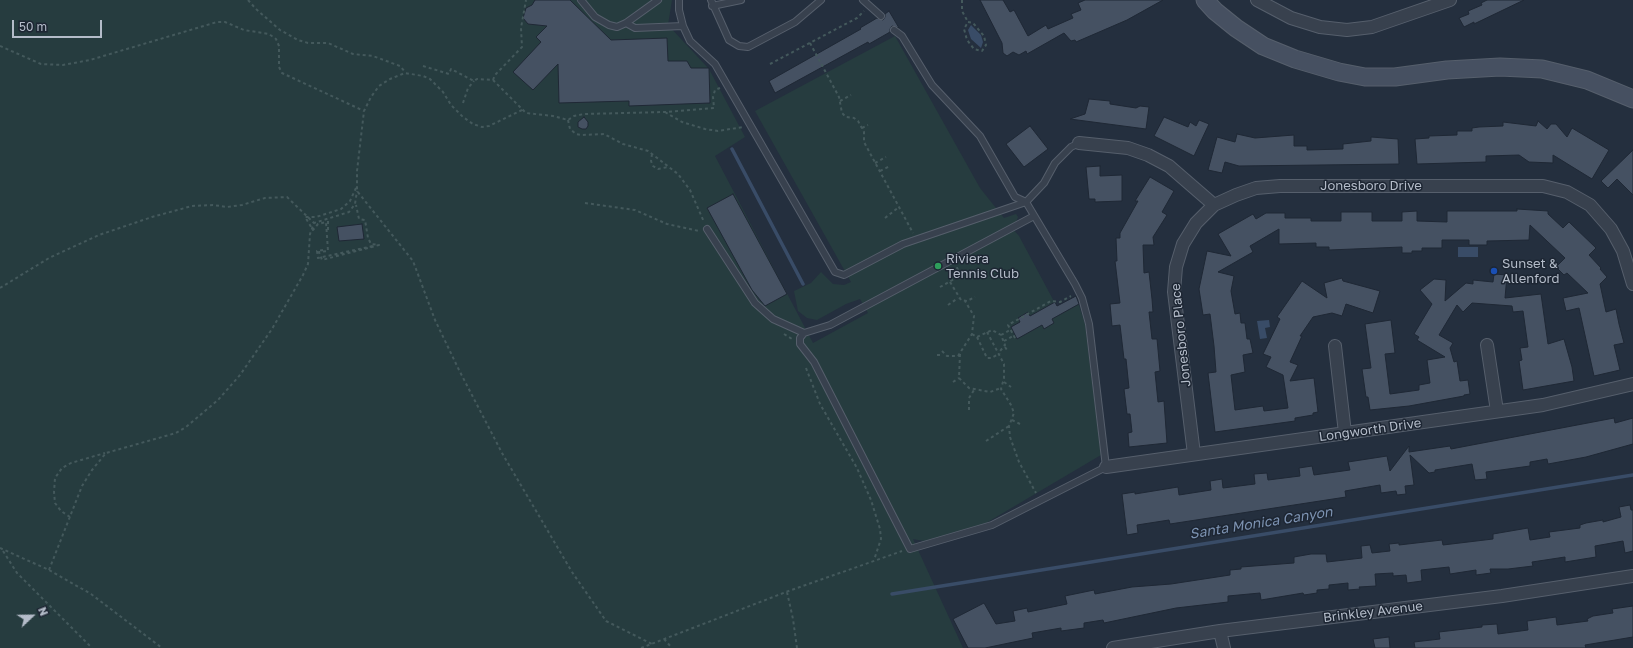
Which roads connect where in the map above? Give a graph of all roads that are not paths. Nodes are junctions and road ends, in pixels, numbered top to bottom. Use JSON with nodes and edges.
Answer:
{"nodes":[{"id":1,"x":581,"y":0,"type":"edge"},
{"id":2,"x":658,"y":0,"type":"edge"},
{"id":3,"x":680,"y":0,"type":"edge"},
{"id":4,"x":740,"y":0,"type":"edge"},
{"id":5,"x":821,"y":0,"type":"edge"},
{"id":6,"x":863,"y":0,"type":"edge"},
{"id":7,"x":1205,"y":0,"type":"edge"},
{"id":8,"x":1258,"y":0,"type":"edge"},
{"id":9,"x":1450,"y":0,"type":"edge"},
{"id":10,"x":712,"y":3,"type":"edge"},
{"id":11,"x":881,"y":16,"type":"dead end"},
{"id":12,"x":626,"y":23,"type":"junction"},
{"id":13,"x":683,"y":26,"type":"junction"},
{"id":14,"x":894,"y":30,"type":"dead end"},
{"id":15,"x":1633,"y":99,"type":"edge"},
{"id":16,"x":1079,"y":143,"type":"joint"},
{"id":17,"x":1026,"y":202,"type":"junction"},
{"id":18,"x":1214,"y":205,"type":"junction"},
{"id":19,"x":1034,"y":216,"type":"junction"},
{"id":20,"x":705,"y":230,"type":"road end"},
{"id":21,"x":1633,"y":284,"type":"edge"},
{"id":22,"x":804,"y":333,"type":"junction"},
{"id":23,"x":1487,"y":345,"type":"dead end"},
{"id":24,"x":1335,"y":346,"type":"dead end"},
{"id":25,"x":1633,"y":384,"type":"edge"},
{"id":26,"x":1497,"y":411,"type":"junction"},
{"id":27,"x":1345,"y":433,"type":"junction"},
{"id":28,"x":1194,"y":454,"type":"junction"},
{"id":29,"x":1106,"y":467,"type":"junction"},
{"id":30,"x":1633,"y":576,"type":"edge"},
{"id":31,"x":1220,"y":631,"type":"junction"},
{"id":32,"x":1113,"y":648,"type":"edge"},
{"id":33,"x":1224,"y":648,"type":"edge"}],
"edges":[{"from":1,"to":12,"type":"lane"},
{"from":2,"to":12,"type":"lane"},
{"from":3,"to":13,"type":"lane"},
{"from":4,"to":10,"type":"lane"},
{"from":5,"to":10,"type":"lane"},
{"from":6,"to":11,"type":"lane"},
{"from":7,"to":15,"type":"main road"},
{"from":8,"to":9,"type":"street"},
{"from":12,"to":13,"type":"lane"},
{"from":13,"to":17,"type":"lane"},
{"from":14,"to":17,"type":"lane"},
{"from":16,"to":17,"type":"lane"},
{"from":16,"to":18,"type":"street"},
{"from":17,"to":19,"type":"lane"},
{"from":18,"to":21,"type":"street","name":"Jonesboro Drive"},
{"from":18,"to":28,"type":"street","name":"Jonesboro Place"},
{"from":19,"to":22,"type":"lane"},
{"from":19,"to":29,"type":"lane"},
{"from":20,"to":22,"type":"lane"},
{"from":22,"to":29,"type":"lane"},
{"from":23,"to":26,"type":"street"},
{"from":24,"to":27,"type":"street"},
{"from":25,"to":26,"type":"street","name":"Longworth Drive"},
{"from":26,"to":27,"type":"street","name":"Longworth Drive"},
{"from":27,"to":28,"type":"street","name":"Longworth Drive"},
{"from":28,"to":29,"type":"street","name":"Longworth Drive"},
{"from":30,"to":31,"type":"street","name":"Brinkley Avenue"},
{"from":31,"to":32,"type":"street","name":"Brinkley Avenue"},
{"from":31,"to":33,"type":"street"}]}
